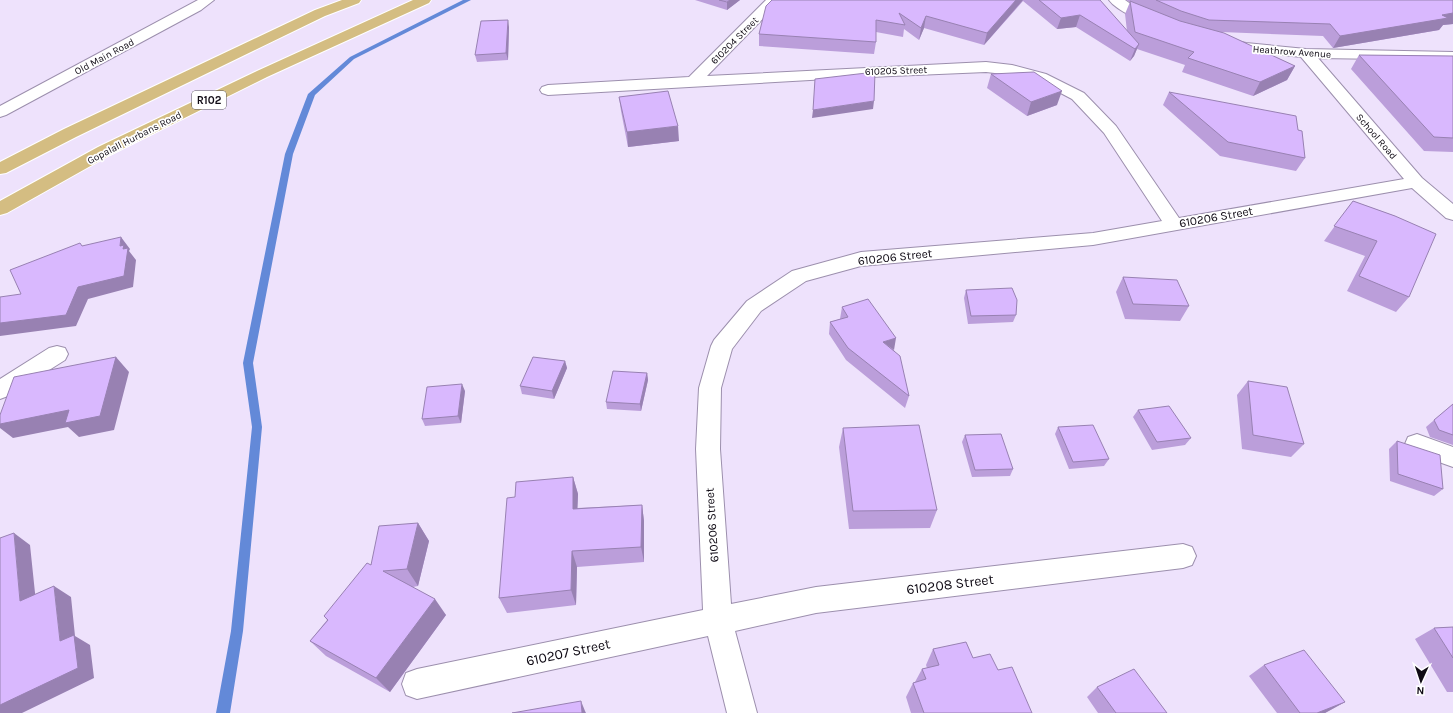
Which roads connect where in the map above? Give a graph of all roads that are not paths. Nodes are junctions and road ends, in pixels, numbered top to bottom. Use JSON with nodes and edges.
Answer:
{"nodes":[{"id":1,"x":207,"y":0,"type":"edge"},
{"id":2,"x":354,"y":0,"type":"edge"},
{"id":3,"x":424,"y":0,"type":"edge"},
{"id":4,"x":774,"y":0,"type":"edge"},
{"id":5,"x":1116,"y":0,"type":"edge"},
{"id":6,"x":1170,"y":26,"type":"edge"},
{"id":7,"x":1213,"y":40,"type":"edge"},
{"id":8,"x":1306,"y":53,"type":"junction"},
{"id":9,"x":1453,"y":56,"type":"edge"},
{"id":10,"x":694,"y":81,"type":"junction"},
{"id":11,"x":548,"y":90,"type":"dead end"},
{"id":12,"x":0,"y":112,"type":"edge"},
{"id":13,"x":0,"y":169,"type":"edge"},
{"id":14,"x":1416,"y":182,"type":"junction"},
{"id":15,"x":0,"y":209,"type":"edge"},
{"id":16,"x":1453,"y":214,"type":"edge"},
{"id":17,"x":1174,"y":224,"type":"junction"},
{"id":18,"x":57,"y":354,"type":"dead end"},
{"id":19,"x":0,"y":390,"type":"edge"},
{"id":20,"x":1417,"y":444,"type":"dead end"},
{"id":21,"x":1453,"y":457,"type":"edge"},
{"id":22,"x":1183,"y":556,"type":"dead end"},
{"id":23,"x":718,"y":620,"type":"junction"},
{"id":24,"x":417,"y":684,"type":"dead end"},
{"id":25,"x":742,"y":713,"type":"edge"}],
"edges":[{"from":1,"to":12,"type":"street","name":"Old Main Road"},
{"from":2,"to":13,"type":"main road","number":"R102"},
{"from":3,"to":15,"type":"main road","name":"Gopalall Hurbans Road","number":"R102"},
{"from":4,"to":10,"type":"street","name":"610204 Street"},
{"from":5,"to":6,"type":"street"},
{"from":7,"to":8,"type":"street","name":"Heathrow Avenue"},
{"from":8,"to":9,"type":"street","name":"Heathrow Avenue"},
{"from":8,"to":14,"type":"street","name":"School Road"},
{"from":10,"to":11,"type":"street","name":"610205 Street"},
{"from":10,"to":17,"type":"street","name":"610205 Street"},
{"from":14,"to":16,"type":"street","name":"School Road"},
{"from":14,"to":17,"type":"street","name":"610206 Street"},
{"from":17,"to":23,"type":"street","name":"610206 Street"},
{"from":18,"to":19,"type":"street"},
{"from":20,"to":21,"type":"street"},
{"from":22,"to":23,"type":"street","name":"610208 Street"},
{"from":23,"to":24,"type":"street","name":"610207 Street"},
{"from":23,"to":25,"type":"street","name":"610206 Street"}]}
